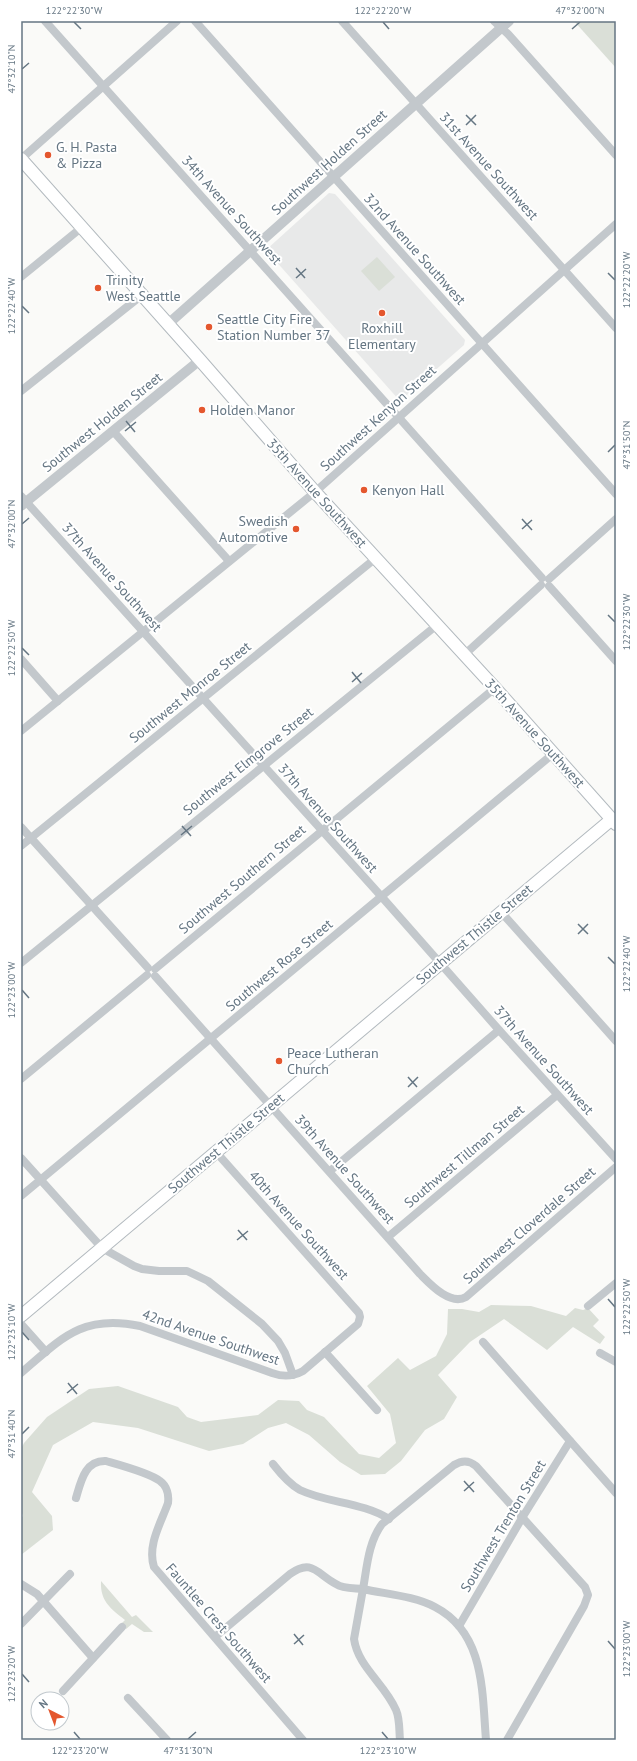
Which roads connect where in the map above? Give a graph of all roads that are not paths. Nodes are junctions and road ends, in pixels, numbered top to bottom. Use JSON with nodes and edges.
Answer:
{"nodes":[{"id":1,"x":45,"y":21,"type":"edge"},
{"id":2,"x":177,"y":21,"type":"edge"},
{"id":3,"x":195,"y":21,"type":"edge"},
{"id":4,"x":342,"y":21,"type":"edge"},
{"id":5,"x":502,"y":23,"type":"edge"},
{"id":6,"x":104,"y":86,"type":"junction"},
{"id":7,"x":416,"y":104,"type":"junction"},
{"id":8,"x":616,"y":155,"type":"edge"},
{"id":9,"x":21,"y":159,"type":"edge"},
{"id":10,"x":334,"y":177,"type":"junction"},
{"id":11,"x":616,"y":224,"type":"edge"},
{"id":12,"x":81,"y":228,"type":"junction"},
{"id":13,"x":250,"y":251,"type":"junction"},
{"id":14,"x":564,"y":271,"type":"junction"},
{"id":15,"x":21,"y":277,"type":"edge"},
{"id":16,"x":142,"y":295,"type":"junction"},
{"id":17,"x":168,"y":324,"type":"junction"},
{"id":18,"x":616,"y":328,"type":"edge"},
{"id":19,"x":482,"y":344,"type":"junction"},
{"id":20,"x":200,"y":360,"type":"junction"},
{"id":21,"x":21,"y":391,"type":"edge"},
{"id":22,"x":398,"y":418,"type":"junction"},
{"id":23,"x":113,"y":431,"type":"junction"},
{"id":24,"x":315,"y":492,"type":"junction"},
{"id":25,"x":616,"y":494,"type":"edge"},
{"id":26,"x":23,"y":501,"type":"edge"},
{"id":27,"x":616,"y":519,"type":"edge"},
{"id":28,"x":376,"y":558,"type":"junction"},
{"id":29,"x":228,"y":561,"type":"junction"},
{"id":30,"x":545,"y":582,"type":"junction"},
{"id":31,"x":437,"y":625,"type":"junction"},
{"id":32,"x":143,"y":631,"type":"junction"},
{"id":33,"x":464,"y":655,"type":"junction"},
{"id":34,"x":21,"y":659,"type":"edge"},
{"id":35,"x":616,"y":661,"type":"edge"},
{"id":36,"x":495,"y":688,"type":"junction"},
{"id":37,"x":202,"y":698,"type":"junction"},
{"id":38,"x":58,"y":701,"type":"junction"},
{"id":39,"x":21,"y":731,"type":"edge"},
{"id":40,"x":554,"y":753,"type":"junction"},
{"id":41,"x":263,"y":765,"type":"junction"},
{"id":42,"x":615,"y":820,"type":"edge"},
{"id":43,"x":21,"y":826,"type":"edge"},
{"id":44,"x":321,"y":830,"type":"junction"},
{"id":45,"x":31,"y":838,"type":"junction"},
{"id":46,"x":21,"y":846,"type":"edge"},
{"id":47,"x":381,"y":896,"type":"junction"},
{"id":48,"x":91,"y":905,"type":"junction"},
{"id":49,"x":501,"y":912,"type":"junction"},
{"id":50,"x":21,"y":963,"type":"edge"},
{"id":51,"x":440,"y":963,"type":"junction"},
{"id":52,"x":151,"y":972,"type":"junction"},
{"id":53,"x":499,"y":1030,"type":"junction"},
{"id":54,"x":210,"y":1039,"type":"junction"},
{"id":55,"x":616,"y":1041,"type":"edge"},
{"id":56,"x":21,"y":1080,"type":"edge"},
{"id":57,"x":557,"y":1095,"type":"junction"},
{"id":58,"x":270,"y":1106,"type":"junction"},
{"id":59,"x":216,"y":1152,"type":"junction"},
{"id":60,"x":21,"y":1158,"type":"edge"},
{"id":61,"x":616,"y":1160,"type":"edge"},
{"id":62,"x":616,"y":1167,"type":"edge"},
{"id":63,"x":330,"y":1171,"type":"junction"},
{"id":64,"x":40,"y":1180,"type":"junction"},
{"id":65,"x":21,"y":1196,"type":"edge"},
{"id":66,"x":388,"y":1237,"type":"junction"},
{"id":67,"x":102,"y":1248,"type":"junction"},
{"id":68,"x":616,"y":1283,"type":"edge"},
{"id":69,"x":457,"y":1300,"type":"joint"},
{"id":70,"x":588,"y":1306,"type":"dead end"},
{"id":71,"x":21,"y":1316,"type":"edge"},
{"id":72,"x":21,"y":1324,"type":"edge"},
{"id":73,"x":483,"y":1342,"type":"dead end"},
{"id":74,"x":46,"y":1352,"type":"junction"},
{"id":75,"x":325,"y":1352,"type":"junction"},
{"id":76,"x":600,"y":1353,"type":"dead end"},
{"id":77,"x":616,"y":1362,"type":"edge"},
{"id":78,"x":21,"y":1373,"type":"edge"},
{"id":79,"x":293,"y":1375,"type":"junction"},
{"id":80,"x":377,"y":1410,"type":"dead end"},
{"id":81,"x":570,"y":1441,"type":"junction"},
{"id":82,"x":273,"y":1464,"type":"dead end"},
{"id":83,"x":616,"y":1493,"type":"edge"},
{"id":84,"x":76,"y":1498,"type":"dead end"},
{"id":85,"x":522,"y":1518,"type":"junction"},
{"id":86,"x":389,"y":1519,"type":"junction"},
{"id":87,"x":70,"y":1574,"type":"dead end"},
{"id":88,"x":21,"y":1584,"type":"edge"},
{"id":89,"x":363,"y":1589,"type":"junction"},
{"id":90,"x":44,"y":1601,"type":"junction"},
{"id":91,"x":21,"y":1624,"type":"edge"},
{"id":92,"x":459,"y":1626,"type":"junction"},
{"id":93,"x":122,"y":1627,"type":"dead end"},
{"id":94,"x":215,"y":1637,"type":"junction"},
{"id":95,"x":93,"y":1658,"type":"junction"},
{"id":96,"x":63,"y":1691,"type":"dead end"},
{"id":97,"x":128,"y":1698,"type":"dead end"},
{"id":98,"x":167,"y":1740,"type":"edge"},
{"id":99,"x":303,"y":1740,"type":"edge"},
{"id":100,"x":400,"y":1740,"type":"edge"},
{"id":101,"x":486,"y":1740,"type":"edge"},
{"id":102,"x":507,"y":1740,"type":"edge"}],
"edges":[{"from":1,"to":6,"type":"street","name":"34th Avenue Southwest"},
{"from":2,"to":6,"type":"street"},
{"from":3,"to":10,"type":"street","name":"32nd Avenue Southwest"},
{"from":4,"to":7,"type":"street","name":"31st Avenue Southwest"},
{"from":5,"to":7,"type":"street","name":"Southwest Holden Street"},
{"from":5,"to":8,"type":"street"},
{"from":6,"to":9,"type":"street"},
{"from":6,"to":13,"type":"street","name":"34th Avenue Southwest"},
{"from":7,"to":10,"type":"street","name":"Southwest Holden Street"},
{"from":7,"to":14,"type":"street","name":"31st Avenue Southwest"},
{"from":9,"to":12,"type":"main road","name":"35th Avenue Southwest"},
{"from":10,"to":13,"type":"street","name":"Southwest Holden Street"},
{"from":10,"to":19,"type":"street","name":"32nd Avenue Southwest"},
{"from":11,"to":14,"type":"street","name":"Southwest Kenyon Street"},
{"from":12,"to":15,"type":"street"},
{"from":12,"to":16,"type":"main road","name":"35th Avenue Southwest"},
{"from":13,"to":17,"type":"street","name":"Southwest Holden Street"},
{"from":13,"to":22,"type":"street","name":"34th Avenue Southwest"},
{"from":14,"to":18,"type":"street","name":"31st Avenue Southwest"},
{"from":14,"to":19,"type":"street","name":"Southwest Kenyon Street"},
{"from":16,"to":17,"type":"main road","name":"35th Avenue Southwest"},
{"from":16,"to":21,"type":"street"},
{"from":17,"to":20,"type":"main road","name":"35th Avenue Southwest"},
{"from":19,"to":22,"type":"street","name":"Southwest Kenyon Street"},
{"from":19,"to":25,"type":"street","name":"32nd Avenue Southwest"},
{"from":20,"to":23,"type":"street","name":"Southwest Holden Street"},
{"from":20,"to":24,"type":"main road","name":"35th Avenue Southwest"},
{"from":22,"to":24,"type":"street","name":"Southwest Kenyon Street"},
{"from":22,"to":30,"type":"street","name":"34th Avenue Southwest"},
{"from":23,"to":26,"type":"street","name":"Southwest Holden Street"},
{"from":23,"to":29,"type":"street"},
{"from":24,"to":28,"type":"main road","name":"35th Avenue Southwest"},
{"from":24,"to":29,"type":"street","name":"Southwest Kenyon Street"},
{"from":26,"to":32,"type":"street","name":"37th Avenue Southwest"},
{"from":27,"to":30,"type":"street"},
{"from":28,"to":31,"type":"main road","name":"35th Avenue Southwest"},
{"from":28,"to":37,"type":"street","name":"Southwest Monroe Street"},
{"from":29,"to":32,"type":"street","name":"Southwest Kenyon Street"},
{"from":30,"to":33,"type":"street"},
{"from":30,"to":35,"type":"street","name":"34th Avenue Southwest"},
{"from":31,"to":33,"type":"main road","name":"35th Avenue Southwest"},
{"from":31,"to":41,"type":"street","name":"Southwest Elmgrove Street"},
{"from":32,"to":37,"type":"street","name":"37th Avenue Southwest"},
{"from":32,"to":38,"type":"street","name":"Southwest Kenyon Street"},
{"from":33,"to":36,"type":"main road","name":"35th Avenue Southwest"},
{"from":34,"to":38,"type":"street"},
{"from":36,"to":40,"type":"main road","name":"35th Avenue Southwest"},
{"from":36,"to":44,"type":"street","name":"Southwest Southern Street"},
{"from":37,"to":41,"type":"street","name":"37th Avenue Southwest"},
{"from":37,"to":45,"type":"street","name":"Southwest Monroe Street"},
{"from":38,"to":39,"type":"street","name":"Southwest Kenyon Street"},
{"from":40,"to":42,"type":"main road","name":"35th Avenue Southwest"},
{"from":40,"to":47,"type":"street","name":"Southwest Rose Street"},
{"from":41,"to":44,"type":"street","name":"37th Avenue Southwest"},
{"from":41,"to":48,"type":"street","name":"Southwest Elmgrove Street"},
{"from":42,"to":49,"type":"main road","name":"Southwest Thistle Street"},
{"from":43,"to":45,"type":"street","name":"39th Avenue Southwest"},
{"from":44,"to":47,"type":"street","name":"37th Avenue Southwest"},
{"from":44,"to":52,"type":"street","name":"Southwest Southern Street"},
{"from":45,"to":46,"type":"street","name":"Southwest Monroe Street"},
{"from":45,"to":48,"type":"street","name":"39th Avenue Southwest"},
{"from":47,"to":51,"type":"street","name":"37th Avenue Southwest"},
{"from":47,"to":54,"type":"street","name":"Southwest Rose Street"},
{"from":48,"to":50,"type":"street","name":"Southwest Elmgrove Street"},
{"from":48,"to":52,"type":"street","name":"39th Avenue Southwest"},
{"from":49,"to":51,"type":"main road","name":"Southwest Thistle Street"},
{"from":49,"to":55,"type":"street"},
{"from":51,"to":53,"type":"street","name":"37th Avenue Southwest"},
{"from":51,"to":58,"type":"main road","name":"Southwest Thistle Street"},
{"from":52,"to":54,"type":"street","name":"39th Avenue Southwest"},
{"from":52,"to":56,"type":"street","name":"Southwest Southern Street"},
{"from":53,"to":57,"type":"street","name":"37th Avenue Southwest"},
{"from":53,"to":63,"type":"street"},
{"from":54,"to":58,"type":"street","name":"39th Avenue Southwest"},
{"from":54,"to":64,"type":"street","name":"Southwest Rose Street"},
{"from":57,"to":61,"type":"street","name":"37th Avenue Southwest"},
{"from":57,"to":66,"type":"street","name":"Southwest Tillman Street"},
{"from":58,"to":59,"type":"main road","name":"Southwest Thistle Street"},
{"from":58,"to":63,"type":"street","name":"39th Avenue Southwest"},
{"from":59,"to":67,"type":"main road","name":"Southwest Thistle Street"},
{"from":59,"to":75,"type":"street","name":"40th Avenue Southwest"},
{"from":60,"to":64,"type":"street"},
{"from":61,"to":62,"type":"street"},
{"from":62,"to":69,"type":"street","name":"Southwest Cloverdale Street"},
{"from":63,"to":66,"type":"street","name":"39th Avenue Southwest"},
{"from":64,"to":65,"type":"street","name":"Southwest Rose Street"},
{"from":64,"to":67,"type":"street"},
{"from":66,"to":69,"type":"street","name":"39th Avenue Southwest"},
{"from":67,"to":71,"type":"main road","name":"Southwest Thistle Street"},
{"from":67,"to":79,"type":"street"},
{"from":68,"to":70,"type":"street"},
{"from":72,"to":74,"type":"street"},
{"from":73,"to":81,"type":"street"},
{"from":74,"to":78,"type":"street","name":"42nd Avenue Southwest"},
{"from":74,"to":79,"type":"street","name":"42nd Avenue Southwest"},
{"from":75,"to":79,"type":"street"},
{"from":75,"to":80,"type":"street"},
{"from":76,"to":77,"type":"street"},
{"from":81,"to":83,"type":"street"},
{"from":81,"to":85,"type":"street","name":"Southwest Trenton Street"},
{"from":82,"to":86,"type":"street"},
{"from":84,"to":94,"type":"street","name":"Fauntlee Crest Southwest"},
{"from":85,"to":86,"type":"street"},
{"from":85,"to":92,"type":"street","name":"Southwest Trenton Street"},
{"from":85,"to":102,"type":"street"},
{"from":86,"to":89,"type":"street"},
{"from":87,"to":90,"type":"street"},
{"from":88,"to":90,"type":"street"},
{"from":89,"to":92,"type":"street"},
{"from":89,"to":94,"type":"street"},
{"from":89,"to":100,"type":"street"},
{"from":90,"to":91,"type":"street"},
{"from":90,"to":95,"type":"street"},
{"from":92,"to":101,"type":"street"},
{"from":93,"to":95,"type":"street"},
{"from":94,"to":99,"type":"street","name":"Fauntlee Crest Southwest"},
{"from":95,"to":96,"type":"street"},
{"from":97,"to":98,"type":"street"}]}
